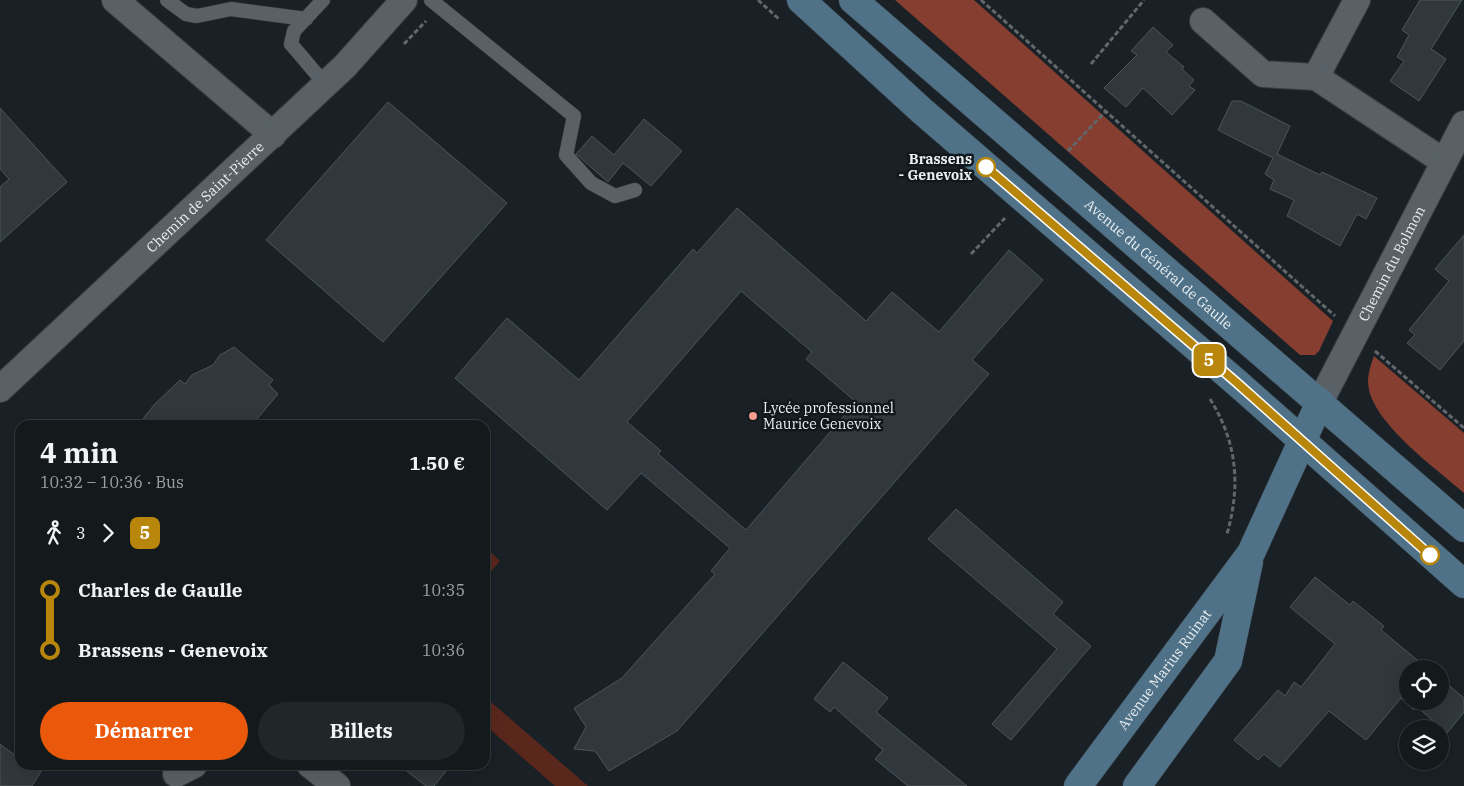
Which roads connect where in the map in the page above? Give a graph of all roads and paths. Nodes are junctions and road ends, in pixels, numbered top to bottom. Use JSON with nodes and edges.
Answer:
{"nodes":[{"id":1,"x":115,"y":0,"type":"edge"},
{"id":2,"x":167,"y":0,"type":"edge"},
{"id":3,"x":322,"y":0,"type":"edge"},
{"id":4,"x":404,"y":0,"type":"edge"},
{"id":5,"x":801,"y":0,"type":"edge"},
{"id":6,"x":853,"y":0,"type":"edge"},
{"id":7,"x":981,"y":0,"type":"edge"},
{"id":8,"x":1144,"y":0,"type":"edge"},
{"id":9,"x":1357,"y":0,"type":"edge"},
{"id":10,"x":435,"y":4,"type":"edge"},
{"id":11,"x":306,"y":19,"type":"junction"},
{"id":12,"x":1203,"y":21,"type":"dead end"},
{"id":13,"x":402,"y":46,"type":"dead end"},
{"id":14,"x":1091,"y":64,"type":"dead end"},
{"id":15,"x":1316,"y":77,"type":"junction"},
{"id":16,"x":325,"y":84,"type":"junction"},
{"id":17,"x":1464,"y":124,"type":"edge"},
{"id":18,"x":273,"y":135,"type":"junction"},
{"id":19,"x":1443,"y":161,"type":"junction"},
{"id":20,"x":635,"y":190,"type":"dead end"},
{"id":21,"x":1336,"y":317,"type":"dead end"},
{"id":22,"x":1374,"y":351,"type":"dead end"},
{"id":23,"x":0,"y":389,"type":"edge"},
{"id":24,"x":1320,"y":402,"type":"junction"},
{"id":25,"x":1215,"y":407,"type":"dead end"},
{"id":26,"x":1464,"y":428,"type":"edge"},
{"id":27,"x":1303,"y":442,"type":"junction"},
{"id":28,"x":1464,"y":528,"type":"edge"},
{"id":29,"x":1227,"y":536,"type":"dead end"},
{"id":30,"x":1251,"y":553,"type":"junction"},
{"id":31,"x":1464,"y":584,"type":"edge"},
{"id":32,"x":316,"y":770,"type":"edge"},
{"id":33,"x":1146,"y":783,"type":"edge"},
{"id":34,"x":337,"y":786,"type":"edge"},
{"id":35,"x":1078,"y":786,"type":"edge"}],
"edges":[{"from":1,"to":18,"type":"street"},
{"from":2,"to":11,"type":"lane"},
{"from":3,"to":11,"type":"lane"},
{"from":4,"to":16,"type":"street","name":"Chemin de Saint-Pierre"},
{"from":5,"to":27,"type":"street"},
{"from":6,"to":24,"type":"street","name":"Avenue du Général de Gaulle"},
{"from":7,"to":21,"type":"path"},
{"from":8,"to":14,"type":"path"},
{"from":9,"to":15,"type":"street"},
{"from":10,"to":13,"type":"path"},
{"from":10,"to":20,"type":"lane"},
{"from":11,"to":16,"type":"lane"},
{"from":12,"to":15,"type":"street"},
{"from":15,"to":19,"type":"street"},
{"from":16,"to":18,"type":"street","name":"Chemin de Saint-Pierre"},
{"from":17,"to":19,"type":"street","name":"Chemin du Bolmon"},
{"from":18,"to":23,"type":"street","name":"Chemin de Saint-Pierre"},
{"from":19,"to":24,"type":"street","name":"Chemin du Bolmon"},
{"from":22,"to":26,"type":"path"},
{"from":24,"to":27,"type":"street","name":"Avenue Marius Ruinat"},
{"from":24,"to":28,"type":"street","name":"Avenue du Général de Gaulle"},
{"from":25,"to":29,"type":"path"},
{"from":27,"to":30,"type":"street","name":"Avenue Marius Ruinat"},
{"from":27,"to":31,"type":"street"},
{"from":30,"to":33,"type":"street","name":"Avenue Marius Ruinat"},
{"from":30,"to":35,"type":"street","name":"Avenue Marius Ruinat"},
{"from":32,"to":34,"type":"street"}]}
